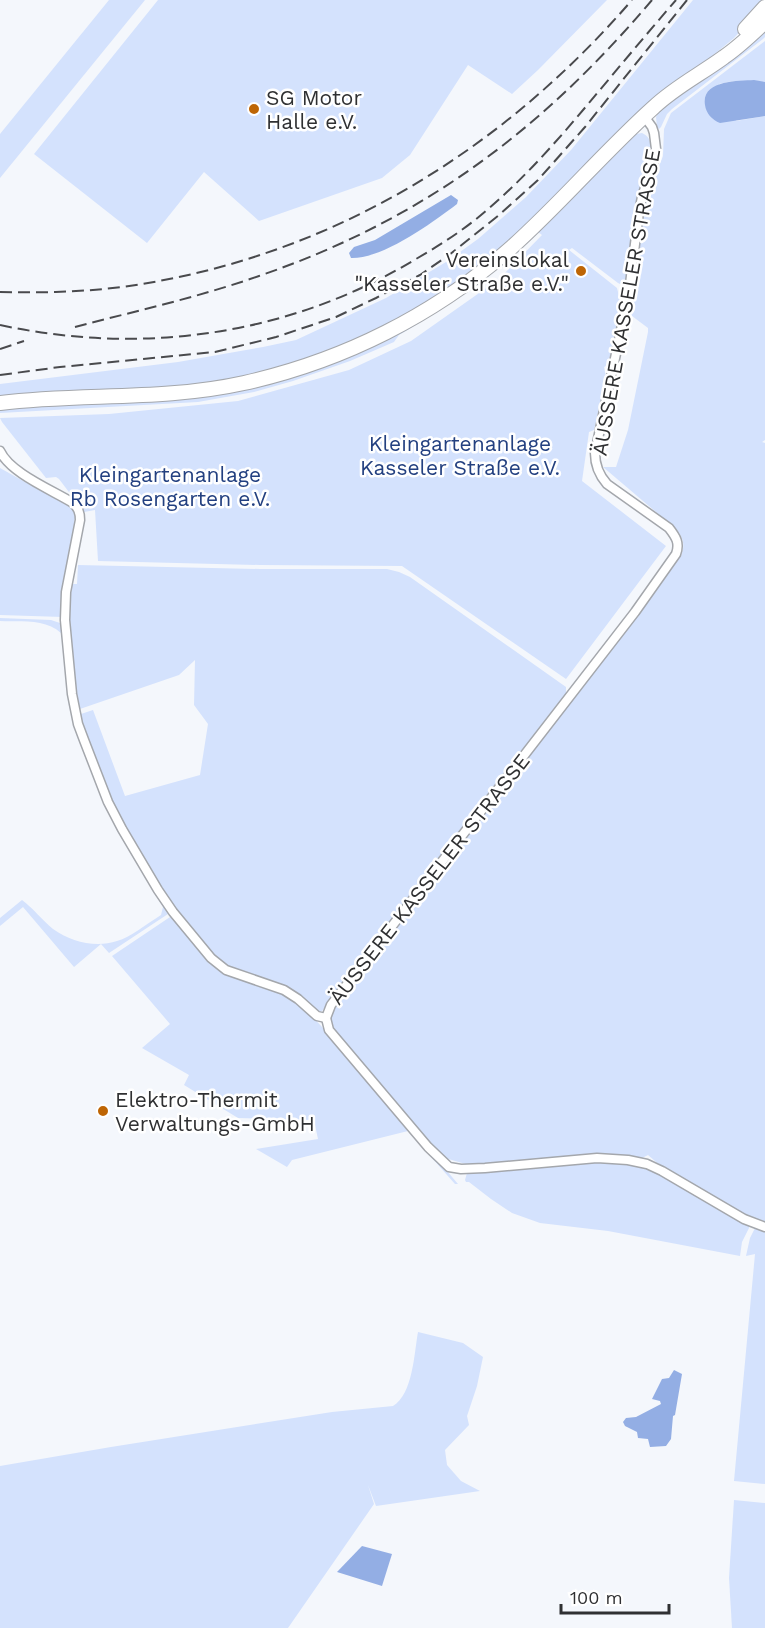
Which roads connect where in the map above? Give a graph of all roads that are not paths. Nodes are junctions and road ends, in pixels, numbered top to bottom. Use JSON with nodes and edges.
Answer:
{"nodes":[{"id":1,"x":765,"y":7,"type":"edge"},
{"id":2,"x":765,"y":22,"type":"edge"},
{"id":3,"x":695,"y":75,"type":"junction"},
{"id":4,"x":644,"y":116,"type":"junction"},
{"id":5,"x":0,"y":403,"type":"edge"},
{"id":6,"x":0,"y":451,"type":"edge"},
{"id":7,"x":326,"y":1018,"type":"junction"},
{"id":8,"x":765,"y":1227,"type":"edge"}],
"edges":[{"from":1,"to":3,"type":"main road"},
{"from":2,"to":3,"type":"main road"},
{"from":3,"to":4,"type":"main road"},
{"from":4,"to":5,"type":"main road"},
{"from":4,"to":7,"type":"street","name":"ÄUSSERE KASSELER STRASSE"},
{"from":6,"to":7,"type":"street","name":"ÄUSSERE KASSELER STRASSE"},
{"from":7,"to":8,"type":"street"}]}
